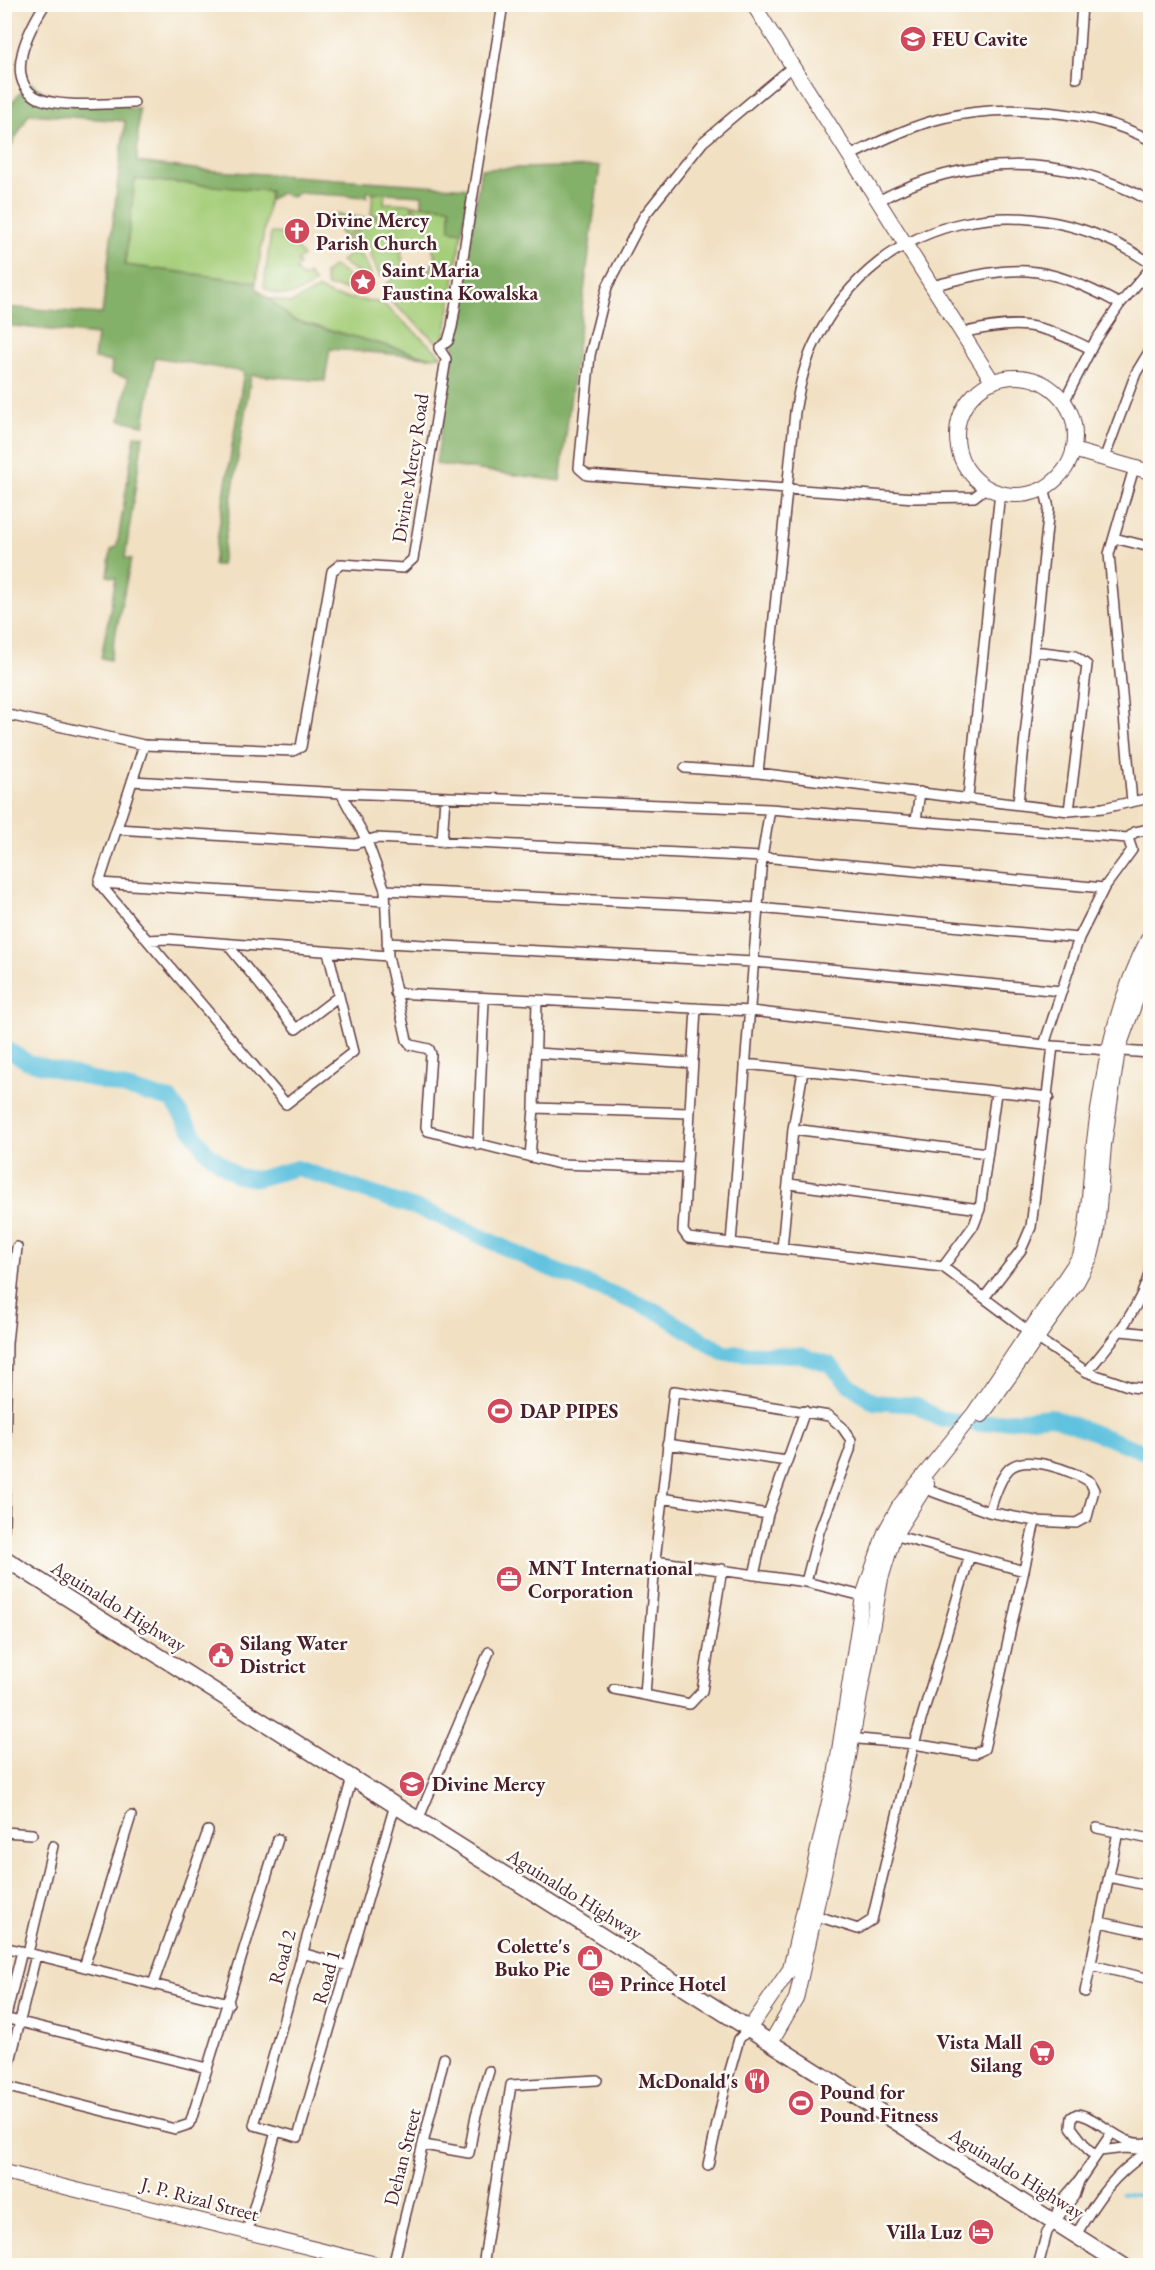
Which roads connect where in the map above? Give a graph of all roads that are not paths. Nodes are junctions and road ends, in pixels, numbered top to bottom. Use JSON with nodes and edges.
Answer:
{"nodes":[{"id":1,"x":45,"y":4,"type":"edge"},
{"id":2,"x":503,"y":4,"type":"edge"},
{"id":3,"x":753,"y":4,"type":"edge"},
{"id":4,"x":1082,"y":4,"type":"edge"},
{"id":5,"x":792,"y":67,"type":"junction"},
{"id":6,"x":1077,"y":78,"type":"dead end"},
{"id":7,"x":134,"y":103,"type":"dead end"},
{"id":8,"x":1150,"y":140,"type":"edge"},
{"id":9,"x":849,"y":156,"type":"junction"},
{"id":10,"x":878,"y":201,"type":"junction"},
{"id":11,"x":1150,"y":201,"type":"edge"},
{"id":12,"x":905,"y":244,"type":"junction"},
{"id":13,"x":1150,"y":263,"type":"edge"},
{"id":14,"x":1150,"y":269,"type":"edge"},
{"id":15,"x":932,"y":286,"type":"junction"},
{"id":16,"x":1120,"y":304,"type":"junction"},
{"id":17,"x":962,"y":333,"type":"junction"},
{"id":18,"x":1091,"y":349,"type":"junction"},
{"id":19,"x":1150,"y":350,"type":"edge"},
{"id":20,"x":993,"y":382,"type":"junction"},
{"id":21,"x":1064,"y":402,"type":"junction"},
{"id":22,"x":1073,"y":450,"type":"junction"},
{"id":23,"x":1104,"y":459,"type":"junction"},
{"id":24,"x":1134,"y":468,"type":"junction"},
{"id":25,"x":1150,"y":472,"type":"edge"},
{"id":26,"x":1044,"y":488,"type":"junction"},
{"id":27,"x":788,"y":489,"type":"junction"},
{"id":28,"x":994,"y":490,"type":"junction"},
{"id":29,"x":1114,"y":538,"type":"junction"},
{"id":30,"x":1150,"y":546,"type":"edge"},
{"id":31,"x":1034,"y":651,"type":"junction"},
{"id":32,"x":4,"y":714,"type":"edge"},
{"id":33,"x":144,"y":745,"type":"junction"},
{"id":34,"x":685,"y":768,"type":"dead end"},
{"id":35,"x":758,"y":773,"type":"junction"},
{"id":36,"x":132,"y":781,"type":"junction"},
{"id":37,"x":920,"y":792,"type":"junction"},
{"id":38,"x":341,"y":793,"type":"junction"},
{"id":39,"x":445,"y":797,"type":"junction"},
{"id":40,"x":968,"y":797,"type":"junction"},
{"id":41,"x":1150,"y":798,"type":"edge"},
{"id":42,"x":1132,"y":802,"type":"junction"},
{"id":43,"x":1018,"y":803,"type":"junction"},
{"id":44,"x":770,"y":809,"type":"junction"},
{"id":45,"x":1069,"y":811,"type":"junction"},
{"id":46,"x":916,"y":820,"type":"junction"},
{"id":47,"x":117,"y":829,"type":"junction"},
{"id":48,"x":1150,"y":829,"type":"edge"},
{"id":49,"x":1128,"y":838,"type":"junction"},
{"id":50,"x":367,"y":841,"type":"junction"},
{"id":51,"x":442,"y":842,"type":"junction"},
{"id":52,"x":762,"y":857,"type":"junction"},
{"id":53,"x":99,"y":883,"type":"junction"},
{"id":54,"x":1104,"y":888,"type":"junction"},
{"id":55,"x":385,"y":890,"type":"junction"},
{"id":56,"x":385,"y":901,"type":"junction"},
{"id":57,"x":758,"y":908,"type":"junction"},
{"id":58,"x":1150,"y":935,"type":"edge"},
{"id":59,"x":1079,"y":938,"type":"junction"},
{"id":60,"x":148,"y":940,"type":"junction"},
{"id":61,"x":227,"y":944,"type":"junction"},
{"id":62,"x":387,"y":944,"type":"junction"},
{"id":63,"x":328,"y":952,"type":"junction"},
{"id":64,"x":388,"y":956,"type":"junction"},
{"id":65,"x":1150,"y":961,"type":"edge"},
{"id":66,"x":754,"y":962,"type":"junction"},
{"id":67,"x":1061,"y":991,"type":"junction"},
{"id":68,"x":395,"y":993,"type":"junction"},
{"id":69,"x":339,"y":996,"type":"junction"},
{"id":70,"x":484,"y":1000,"type":"junction"},
{"id":71,"x":537,"y":1002,"type":"junction"},
{"id":72,"x":696,"y":1008,"type":"junction"},
{"id":73,"x":751,"y":1011,"type":"junction"},
{"id":74,"x":1048,"y":1045,"type":"junction"},
{"id":75,"x":1113,"y":1049,"type":"junction"},
{"id":76,"x":536,"y":1053,"type":"junction"},
{"id":77,"x":1150,"y":1053,"type":"edge"},
{"id":78,"x":692,"y":1063,"type":"junction"},
{"id":79,"x":745,"y":1064,"type":"junction"},
{"id":80,"x":803,"y":1071,"type":"junction"},
{"id":81,"x":996,"y":1093,"type":"junction"},
{"id":82,"x":1049,"y":1097,"type":"junction"},
{"id":83,"x":534,"y":1108,"type":"junction"},
{"id":84,"x":689,"y":1113,"type":"junction"},
{"id":85,"x":793,"y":1129,"type":"junction"},
{"id":86,"x":478,"y":1145,"type":"junction"},
{"id":87,"x":987,"y":1153,"type":"junction"},
{"id":88,"x":530,"y":1157,"type":"junction"},
{"id":89,"x":687,"y":1168,"type":"junction"},
{"id":90,"x":789,"y":1184,"type":"junction"},
{"id":91,"x":980,"y":1209,"type":"junction"},
{"id":92,"x":731,"y":1244,"type":"junction"},
{"id":93,"x":17,"y":1247,"type":"dead end"},
{"id":94,"x":783,"y":1249,"type":"junction"},
{"id":95,"x":943,"y":1267,"type":"junction"},
{"id":96,"x":1150,"y":1270,"type":"edge"},
{"id":97,"x":1149,"y":1283,"type":"edge"},
{"id":98,"x":984,"y":1298,"type":"junction"},
{"id":99,"x":1120,"y":1331,"type":"junction"},
{"id":100,"x":1150,"y":1334,"type":"edge"},
{"id":101,"x":1033,"y":1335,"type":"junction"},
{"id":102,"x":1087,"y":1372,"type":"junction"},
{"id":103,"x":1150,"y":1389,"type":"edge"},
{"id":104,"x":805,"y":1411,"type":"junction"},
{"id":105,"x":667,"y":1444,"type":"junction"},
{"id":106,"x":787,"y":1461,"type":"junction"},
{"id":107,"x":920,"y":1486,"type":"junction"},
{"id":108,"x":661,"y":1498,"type":"junction"},
{"id":109,"x":989,"y":1512,"type":"junction"},
{"id":110,"x":768,"y":1514,"type":"junction"},
{"id":111,"x":1035,"y":1521,"type":"junction"},
{"id":112,"x":4,"y":1529,"type":"edge"},
{"id":113,"x":889,"y":1534,"type":"junction"},
{"id":114,"x":4,"y":1558,"type":"edge"},
{"id":115,"x":969,"y":1558,"type":"junction"},
{"id":116,"x":655,"y":1561,"type":"junction"},
{"id":117,"x":722,"y":1569,"type":"junction"},
{"id":118,"x":1024,"y":1571,"type":"junction"},
{"id":119,"x":754,"y":1575,"type":"junction"},
{"id":120,"x":806,"y":1582,"type":"junction"},
{"id":121,"x":869,"y":1598,"type":"junction"},
{"id":122,"x":489,"y":1652,"type":"dead end"},
{"id":123,"x":614,"y":1689,"type":"dead end"},
{"id":124,"x":645,"y":1695,"type":"junction"},
{"id":125,"x":848,"y":1738,"type":"junction"},
{"id":126,"x":914,"y":1744,"type":"junction"},
{"id":127,"x":352,"y":1778,"type":"junction"},
{"id":128,"x":395,"y":1805,"type":"junction"},
{"id":129,"x":131,"y":1816,"type":"dead end"},
{"id":130,"x":418,"y":1820,"type":"junction"},
{"id":131,"x":1097,"y":1828,"type":"dead end"},
{"id":132,"x":208,"y":1831,"type":"dead end"},
{"id":133,"x":4,"y":1832,"type":"edge"},
{"id":134,"x":1118,"y":1832,"type":"junction"},
{"id":135,"x":32,"y":1834,"type":"dead end"},
{"id":136,"x":278,"y":1839,"type":"dead end"},
{"id":137,"x":1150,"y":1839,"type":"edge"},
{"id":138,"x":53,"y":1846,"type":"dead end"},
{"id":139,"x":1109,"y":1877,"type":"junction"},
{"id":140,"x":1150,"y":1886,"type":"edge"},
{"id":141,"x":810,"y":1913,"type":"junction"},
{"id":142,"x":1100,"y":1922,"type":"junction"},
{"id":143,"x":1150,"y":1933,"type":"edge"},
{"id":144,"x":4,"y":1947,"type":"edge"},
{"id":145,"x":29,"y":1953,"type":"junction"},
{"id":146,"x":302,"y":1953,"type":"junction"},
{"id":147,"x":1091,"y":1965,"type":"junction"},
{"id":148,"x":348,"y":1966,"type":"junction"},
{"id":149,"x":84,"y":1967,"type":"junction"},
{"id":150,"x":1150,"y":1979,"type":"edge"},
{"id":151,"x":153,"y":1984,"type":"junction"},
{"id":152,"x":1085,"y":1992,"type":"dead end"},
{"id":153,"x":228,"y":2003,"type":"junction"},
{"id":154,"x":5,"y":2020,"type":"edge"},
{"id":155,"x":20,"y":2022,"type":"junction"},
{"id":156,"x":749,"y":2029,"type":"junction"},
{"id":157,"x":771,"y":2042,"type":"junction"},
{"id":158,"x":444,"y":2058,"type":"dead end"},
{"id":159,"x":207,"y":2068,"type":"junction"},
{"id":160,"x":489,"y":2071,"type":"dead end"},
{"id":161,"x":597,"y":2080,"type":"dead end"},
{"id":162,"x":4,"y":2086,"type":"edge"},
{"id":163,"x":1110,"y":2131,"type":"junction"},
{"id":164,"x":276,"y":2132,"type":"junction"},
{"id":165,"x":424,"y":2145,"type":"junction"},
{"id":166,"x":1150,"y":2147,"type":"edge"},
{"id":167,"x":1097,"y":2153,"type":"junction"},
{"id":168,"x":708,"y":2164,"type":"dead end"},
{"id":169,"x":4,"y":2172,"type":"edge"},
{"id":170,"x":1054,"y":2222,"type":"junction"},
{"id":171,"x":247,"y":2231,"type":"junction"},
{"id":172,"x":1076,"y":2235,"type":"junction"},
{"id":173,"x":384,"y":2265,"type":"edge"},
{"id":174,"x":393,"y":2265,"type":"edge"},
{"id":175,"x":483,"y":2265,"type":"edge"},
{"id":176,"x":1038,"y":2265,"type":"edge"},
{"id":177,"x":1124,"y":2265,"type":"edge"}],
"edges":[{"from":1,"to":7,"type":"street"},
{"from":2,"to":33,"type":"street","name":"Divine Mercy Road"},
{"from":3,"to":5,"type":"street"},
{"from":4,"to":6,"type":"street"},
{"from":5,"to":9,"type":"street"},
{"from":5,"to":27,"type":"street"},
{"from":8,"to":9,"type":"street"},
{"from":9,"to":10,"type":"street"},
{"from":10,"to":11,"type":"street"},
{"from":10,"to":12,"type":"street"},
{"from":12,"to":13,"type":"street"},
{"from":12,"to":15,"type":"street"},
{"from":12,"to":27,"type":"street"},
{"from":14,"to":16,"type":"street"},
{"from":15,"to":16,"type":"street"},
{"from":15,"to":17,"type":"street"},
{"from":16,"to":18,"type":"street"},
{"from":17,"to":18,"type":"street"},
{"from":17,"to":20,"type":"street"},
{"from":18,"to":21,"type":"street"},
{"from":19,"to":23,"type":"street"},
{"from":20,"to":21,"type":"street"},
{"from":20,"to":28,"type":"street"},
{"from":21,"to":22,"type":"street"},
{"from":22,"to":23,"type":"street"},
{"from":22,"to":26,"type":"street"},
{"from":23,"to":24,"type":"street"},
{"from":24,"to":25,"type":"street"},
{"from":24,"to":29,"type":"street"},
{"from":26,"to":28,"type":"street"},
{"from":26,"to":31,"type":"street"},
{"from":27,"to":28,"type":"street"},
{"from":27,"to":35,"type":"street"},
{"from":28,"to":40,"type":"street"},
{"from":29,"to":30,"type":"street"},
{"from":29,"to":42,"type":"street"},
{"from":31,"to":43,"type":"street"},
{"from":31,"to":45,"type":"street"},
{"from":32,"to":33,"type":"street","name":"Divine Mercy Road"},
{"from":33,"to":36,"type":"street"},
{"from":34,"to":35,"type":"street"},
{"from":35,"to":37,"type":"street"},
{"from":36,"to":38,"type":"street"},
{"from":36,"to":47,"type":"street"},
{"from":37,"to":40,"type":"street"},
{"from":37,"to":46,"type":"street"},
{"from":38,"to":39,"type":"street"},
{"from":38,"to":50,"type":"street"},
{"from":39,"to":44,"type":"street"},
{"from":39,"to":51,"type":"street"},
{"from":40,"to":43,"type":"street"},
{"from":41,"to":42,"type":"street"},
{"from":42,"to":45,"type":"street"},
{"from":43,"to":45,"type":"street"},
{"from":44,"to":46,"type":"street"},
{"from":44,"to":52,"type":"street"},
{"from":46,"to":49,"type":"street"},
{"from":47,"to":50,"type":"street"},
{"from":47,"to":53,"type":"street"},
{"from":48,"to":49,"type":"street"},
{"from":49,"to":54,"type":"street"},
{"from":50,"to":51,"type":"street"},
{"from":50,"to":55,"type":"street"},
{"from":51,"to":52,"type":"street"},
{"from":52,"to":54,"type":"street"},
{"from":52,"to":57,"type":"street"},
{"from":53,"to":56,"type":"street"},
{"from":53,"to":60,"type":"street"},
{"from":54,"to":59,"type":"street"},
{"from":55,"to":56,"type":"street"},
{"from":55,"to":57,"type":"street"},
{"from":56,"to":62,"type":"street"},
{"from":57,"to":59,"type":"street"},
{"from":57,"to":66,"type":"street"},
{"from":58,"to":75,"type":"street"},
{"from":59,"to":67,"type":"street"},
{"from":60,"to":61,"type":"street"},
{"from":60,"to":69,"type":"street"},
{"from":61,"to":63,"type":"street"},
{"from":61,"to":69,"type":"street"},
{"from":62,"to":64,"type":"street"},
{"from":62,"to":66,"type":"street"},
{"from":63,"to":64,"type":"street"},
{"from":63,"to":69,"type":"street"},
{"from":64,"to":68,"type":"street"},
{"from":65,"to":75,"type":"street"},
{"from":66,"to":67,"type":"street"},
{"from":66,"to":73,"type":"street"},
{"from":67,"to":74,"type":"street"},
{"from":68,"to":70,"type":"street"},
{"from":68,"to":86,"type":"street"},
{"from":70,"to":71,"type":"street"},
{"from":70,"to":86,"type":"street"},
{"from":71,"to":72,"type":"street"},
{"from":71,"to":76,"type":"street"},
{"from":72,"to":73,"type":"street"},
{"from":72,"to":78,"type":"street"},
{"from":73,"to":74,"type":"street"},
{"from":73,"to":79,"type":"street"},
{"from":74,"to":75,"type":"street"},
{"from":74,"to":82,"type":"street"},
{"from":75,"to":77,"type":"street"},
{"from":75,"to":101,"type":"street"},
{"from":76,"to":78,"type":"street"},
{"from":76,"to":83,"type":"street"},
{"from":78,"to":84,"type":"street"},
{"from":79,"to":80,"type":"street"},
{"from":79,"to":92,"type":"street"},
{"from":80,"to":81,"type":"street"},
{"from":80,"to":85,"type":"street"},
{"from":81,"to":82,"type":"street"},
{"from":81,"to":87,"type":"street"},
{"from":82,"to":98,"type":"street"},
{"from":83,"to":84,"type":"street"},
{"from":83,"to":88,"type":"street"},
{"from":84,"to":89,"type":"street"},
{"from":85,"to":87,"type":"street"},
{"from":85,"to":90,"type":"street"},
{"from":86,"to":88,"type":"street"},
{"from":87,"to":91,"type":"street"},
{"from":88,"to":89,"type":"street"},
{"from":89,"to":92,"type":"street"},
{"from":90,"to":91,"type":"street"},
{"from":90,"to":94,"type":"street"},
{"from":91,"to":95,"type":"street"},
{"from":92,"to":94,"type":"street"},
{"from":93,"to":112,"type":"street"},
{"from":94,"to":95,"type":"street"},
{"from":95,"to":98,"type":"street"},
{"from":96,"to":97,"type":"street"},
{"from":97,"to":99,"type":"street"},
{"from":98,"to":101,"type":"street"},
{"from":99,"to":100,"type":"street"},
{"from":99,"to":102,"type":"street"},
{"from":101,"to":102,"type":"street"},
{"from":101,"to":107,"type":"street"},
{"from":102,"to":103,"type":"street"},
{"from":104,"to":105,"type":"street"},
{"from":104,"to":106,"type":"street"},
{"from":104,"to":120,"type":"street"},
{"from":105,"to":106,"type":"street"},
{"from":105,"to":108,"type":"street"},
{"from":106,"to":110,"type":"street"},
{"from":107,"to":109,"type":"street"},
{"from":107,"to":113,"type":"street"},
{"from":108,"to":110,"type":"street"},
{"from":108,"to":116,"type":"street"},
{"from":109,"to":111,"type":"street"},
{"from":109,"to":111,"type":"street"},
{"from":110,"to":119,"type":"street"},
{"from":111,"to":118,"type":"street"},
{"from":113,"to":115,"type":"street"},
{"from":113,"to":121,"type":"street"},
{"from":114,"to":127,"type":"main road","name":"Aguinaldo Highway"},
{"from":115,"to":118,"type":"street"},
{"from":115,"to":126,"type":"street"},
{"from":116,"to":117,"type":"street"},
{"from":116,"to":124,"type":"street"},
{"from":117,"to":119,"type":"street"},
{"from":117,"to":124,"type":"street"},
{"from":118,"to":126,"type":"street"},
{"from":119,"to":120,"type":"street"},
{"from":120,"to":121,"type":"street"},
{"from":121,"to":125,"type":"street"},
{"from":122,"to":130,"type":"street"},
{"from":123,"to":124,"type":"street"},
{"from":125,"to":126,"type":"street"},
{"from":125,"to":141,"type":"street"},
{"from":126,"to":141,"type":"street"},
{"from":127,"to":128,"type":"main road","name":"Aguinaldo Highway"},
{"from":127,"to":146,"type":"street","name":"Road 2"},
{"from":128,"to":130,"type":"main road","name":"Aguinaldo Highway"},
{"from":128,"to":148,"type":"street","name":"Road 1"},
{"from":129,"to":149,"type":"street"},
{"from":130,"to":156,"type":"main road","name":"Aguinaldo Highway"},
{"from":131,"to":134,"type":"street"},
{"from":132,"to":151,"type":"street"},
{"from":133,"to":135,"type":"street"},
{"from":134,"to":137,"type":"street"},
{"from":134,"to":139,"type":"street"},
{"from":136,"to":153,"type":"street"},
{"from":138,"to":145,"type":"street"},
{"from":139,"to":140,"type":"street"},
{"from":139,"to":142,"type":"street"},
{"from":141,"to":156,"type":"street"},
{"from":141,"to":157,"type":"street"},
{"from":142,"to":143,"type":"street"},
{"from":142,"to":147,"type":"street"},
{"from":144,"to":145,"type":"street"},
{"from":145,"to":149,"type":"street"},
{"from":145,"to":154,"type":"street"},
{"from":145,"to":155,"type":"street"},
{"from":146,"to":148,"type":"street"},
{"from":146,"to":164,"type":"street","name":"Road 2"},
{"from":147,"to":150,"type":"street"},
{"from":147,"to":152,"type":"street"},
{"from":148,"to":164,"type":"street","name":"Road 1"},
{"from":149,"to":151,"type":"street"},
{"from":151,"to":153,"type":"street"},
{"from":153,"to":159,"type":"street"},
{"from":154,"to":155,"type":"street"},
{"from":155,"to":159,"type":"street"},
{"from":155,"to":162,"type":"street"},
{"from":156,"to":157,"type":"main road","name":"Aguinaldo Highway"},
{"from":156,"to":168,"type":"street"},
{"from":157,"to":170,"type":"main road","name":"Aguinaldo Highway"},
{"from":158,"to":165,"type":"street","name":"Dehan Street"},
{"from":159,"to":162,"type":"street"},
{"from":160,"to":165,"type":"street"},
{"from":161,"to":175,"type":"street"},
{"from":163,"to":166,"type":"street"},
{"from":163,"to":167,"type":"street"},
{"from":163,"to":167,"type":"street"},
{"from":164,"to":171,"type":"street"},
{"from":165,"to":174,"type":"street","name":"Dehan Street"},
{"from":166,"to":167,"type":"street"},
{"from":166,"to":172,"type":"street"},
{"from":167,"to":170,"type":"street"},
{"from":169,"to":171,"type":"street","name":"J. P. Rizal Street"},
{"from":170,"to":172,"type":"main road","name":"Aguinaldo Highway"},
{"from":170,"to":176,"type":"street"},
{"from":171,"to":173,"type":"street","name":"J. P. Rizal Street"},
{"from":172,"to":177,"type":"main road","name":"Aguinaldo Highway"}]}
